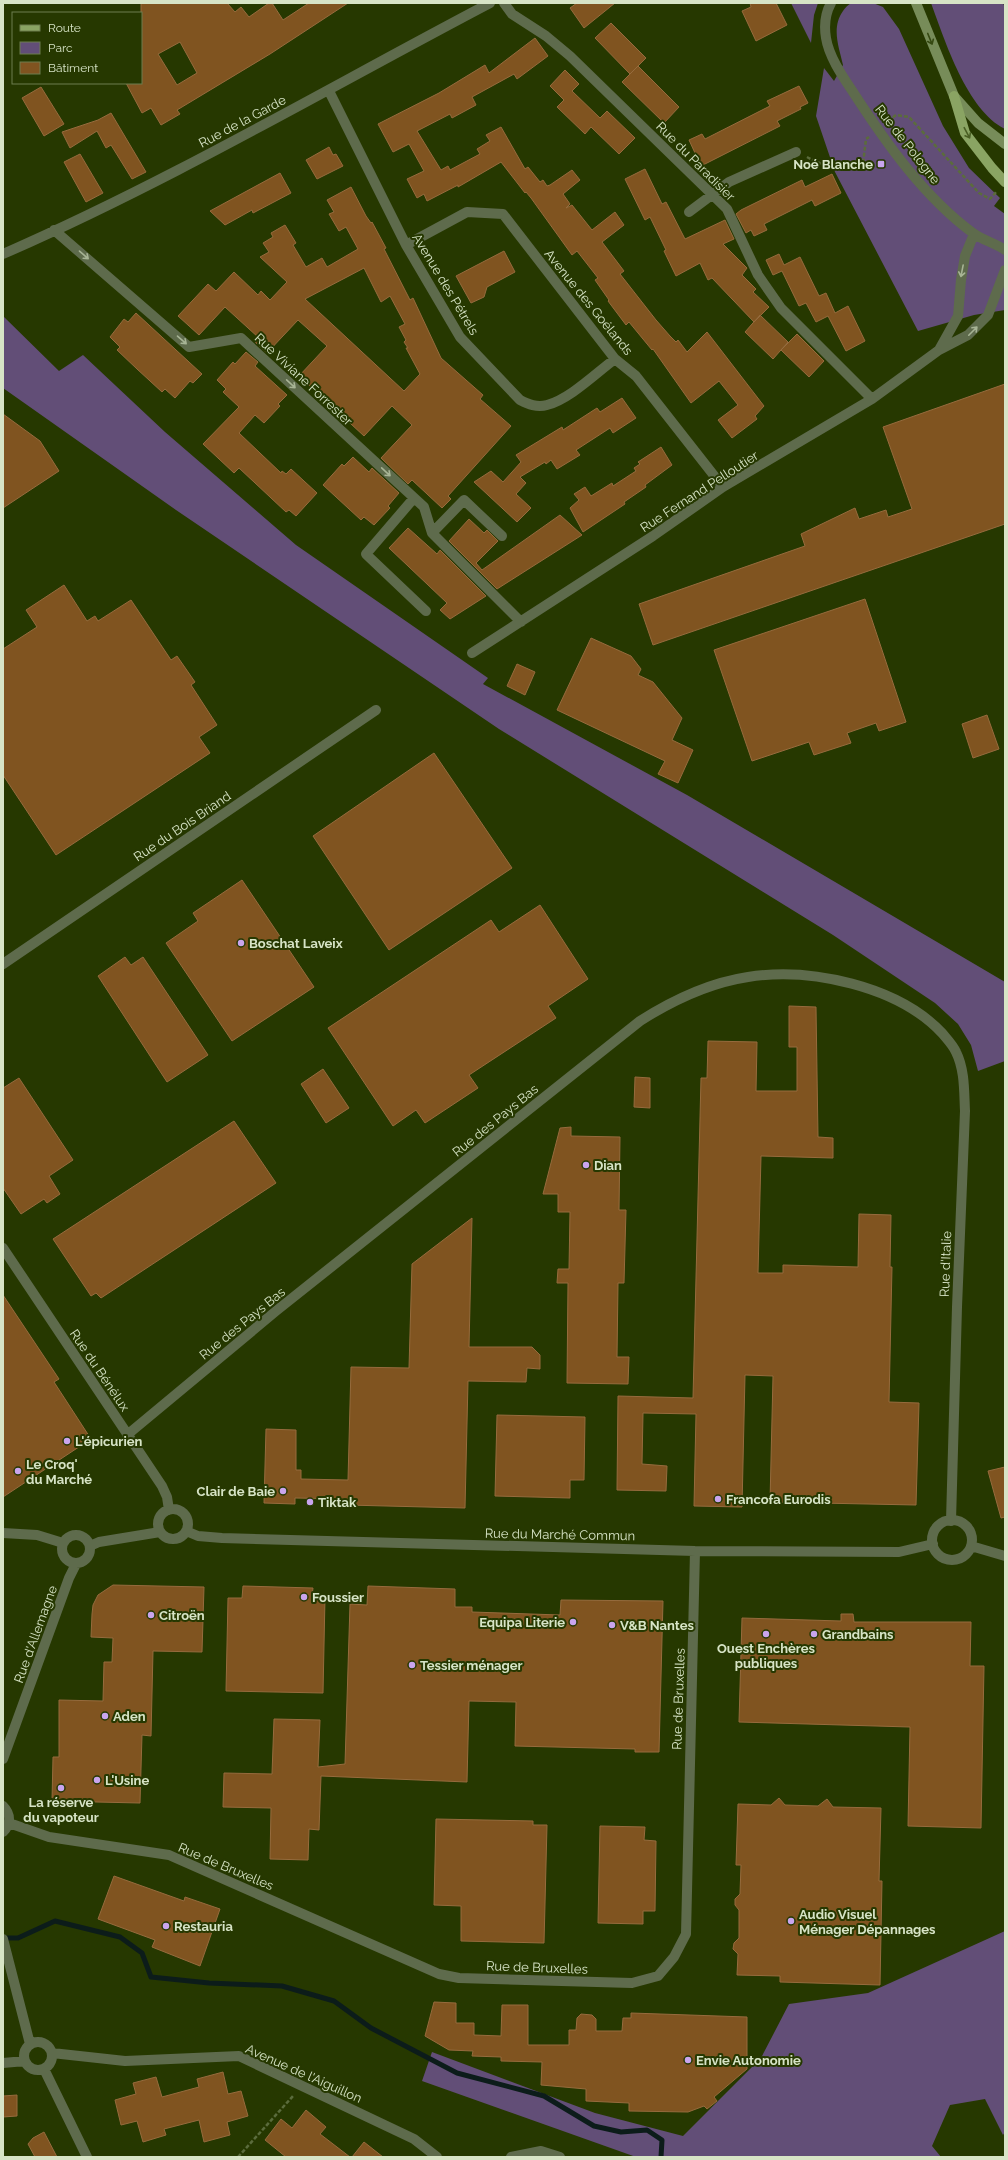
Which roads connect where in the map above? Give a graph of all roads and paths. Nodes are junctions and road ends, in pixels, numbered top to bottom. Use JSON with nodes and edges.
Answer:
{"nodes":[{"id":1,"x":488,"y":3,"type":"edge"},
{"id":2,"x":504,"y":3,"type":"edge"},
{"id":3,"x":831,"y":3,"type":"edge"},
{"id":4,"x":916,"y":3,"type":"edge"},
{"id":5,"x":329,"y":91,"type":"junction"},
{"id":6,"x":954,"y":96,"type":"junction"},
{"id":7,"x":1005,"y":144,"type":"edge"},
{"id":8,"x":796,"y":152,"type":"dead end"},
{"id":9,"x":1005,"y":182,"type":"edge"},
{"id":10,"x":712,"y":195,"type":"junction"},
{"id":11,"x":689,"y":212,"type":"dead end"},
{"id":12,"x":54,"y":230,"type":"junction"},
{"id":13,"x":974,"y":234,"type":"junction"},
{"id":14,"x":406,"y":245,"type":"junction"},
{"id":15,"x":1005,"y":250,"type":"edge"},
{"id":16,"x":3,"y":254,"type":"edge"},
{"id":17,"x":1005,"y":270,"type":"edge"},
{"id":18,"x":939,"y":350,"type":"junction"},
{"id":19,"x":615,"y":359,"type":"junction"},
{"id":20,"x":872,"y":399,"type":"junction"},
{"id":21,"x":723,"y":487,"type":"junction"},
{"id":22,"x":414,"y":498,"type":"junction"},
{"id":23,"x":432,"y":532,"type":"junction"},
{"id":24,"x":502,"y":536,"type":"dead end"},
{"id":25,"x":426,"y":611,"type":"dead end"},
{"id":26,"x":521,"y":622,"type":"junction"},
{"id":27,"x":472,"y":653,"type":"dead end"},
{"id":28,"x":376,"y":710,"type":"dead end"},
{"id":29,"x":3,"y":964,"type":"edge"},
{"id":30,"x":930,"y":1020,"type":"joint"},
{"id":31,"x":3,"y":1248,"type":"edge"},
{"id":32,"x":127,"y":1435,"type":"junction"},
{"id":33,"x":169,"y":1510,"type":"junction"},
{"id":34,"x":951,"y":1521,"type":"junction"},
{"id":35,"x":186,"y":1531,"type":"junction"},
{"id":36,"x":160,"y":1532,"type":"junction"},
{"id":37,"x":3,"y":1533,"type":"edge"},
{"id":38,"x":63,"y":1543,"type":"junction"},
{"id":39,"x":933,"y":1544,"type":"junction"},
{"id":40,"x":90,"y":1546,"type":"junction"},
{"id":41,"x":971,"y":1546,"type":"junction"},
{"id":42,"x":695,"y":1551,"type":"junction"},
{"id":43,"x":1005,"y":1556,"type":"edge"},
{"id":44,"x":76,"y":1564,"type":"junction"},
{"id":45,"x":3,"y":1759,"type":"edge"},
{"id":46,"x":3,"y":1806,"type":"edge"},
{"id":47,"x":9,"y":1823,"type":"junction"},
{"id":48,"x":3,"y":1832,"type":"edge"},
{"id":49,"x":4,"y":1942,"type":"edge"},
{"id":50,"x":30,"y":2044,"type":"junction"},
{"id":51,"x":52,"y":2053,"type":"junction"},
{"id":52,"x":25,"y":2061,"type":"junction"},
{"id":53,"x":3,"y":2063,"type":"edge"},
{"id":54,"x":44,"y":2069,"type":"junction"},
{"id":55,"x":302,"y":2085,"type":"junction"},
{"id":56,"x":87,"y":2157,"type":"edge"},
{"id":57,"x":238,"y":2157,"type":"edge"},
{"id":58,"x":437,"y":2157,"type":"edge"},
{"id":59,"x":511,"y":2157,"type":"edge"},
{"id":60,"x":560,"y":2157,"type":"edge"}],
"edges":[{"from":1,"to":5,"type":"street","name":"Rue de la Garde"},
{"from":2,"to":10,"type":"street","name":"Rue du Paradisier"},
{"from":3,"to":13,"type":"street","name":"Rue de Pologne"},
{"from":4,"to":6,"type":"main road","one_way":true},
{"from":5,"to":12,"type":"street","name":"Rue de la Garde"},
{"from":5,"to":14,"type":"street","name":"Avenue des Pétrels"},
{"from":6,"to":7,"type":"main road"},
{"from":6,"to":9,"type":"main road","one_way":true},
{"from":8,"to":10,"type":"street"},
{"from":10,"to":11,"type":"street"},
{"from":10,"to":20,"type":"street","name":"Rue du Paradisier"},
{"from":12,"to":16,"type":"street","name":"Rue de la Garde"},
{"from":12,"to":22,"type":"street","name":"Rue Viviane Forrester","one_way":true},
{"from":13,"to":15,"type":"street","name":"Rue de Pologne"},
{"from":13,"to":18,"type":"street","name":"Rue Fernand Pelloutier","one_way":true},
{"from":14,"to":19,"type":"street","name":"Avenue des Goélands"},
{"from":14,"to":19,"type":"street","name":"Avenue des Pétrels"},
{"from":18,"to":17,"type":"street","name":"Rue Fernand Pelloutier","one_way":true},
{"from":18,"to":20,"type":"street","name":"Rue Fernand Pelloutier"},
{"from":19,"to":21,"type":"street","name":"Avenue des Goélands"},
{"from":20,"to":21,"type":"street","name":"Rue Fernand Pelloutier"},
{"from":21,"to":26,"type":"street","name":"Rue Fernand Pelloutier"},
{"from":22,"to":23,"type":"street","name":"Rue Viviane Forrester"},
{"from":22,"to":25,"type":"street"},
{"from":23,"to":24,"type":"street"},
{"from":23,"to":26,"type":"street","name":"Rue Viviane Forrester"},
{"from":26,"to":27,"type":"street","name":"Rue Fernand Pelloutier"},
{"from":28,"to":29,"type":"street","name":"Rue du Bois Briand"},
{"from":30,"to":32,"type":"street","name":"Rue des Pays Bas"},
{"from":30,"to":34,"type":"street","name":"Rue d'Italie"},
{"from":31,"to":32,"type":"street","name":"Rue du Bénélux"},
{"from":32,"to":33,"type":"street","name":"Rue du Bénélux"},
{"from":33,"to":35,"type":"street"},
{"from":33,"to":36,"type":"street"},
{"from":34,"to":39,"type":"street"},
{"from":34,"to":41,"type":"street"},
{"from":35,"to":36,"type":"street"},
{"from":35,"to":42,"type":"street","name":"Rue du Marché Commun"},
{"from":36,"to":40,"type":"street"},
{"from":37,"to":38,"type":"street"},
{"from":38,"to":40,"type":"street"},
{"from":38,"to":44,"type":"street"},
{"from":39,"to":41,"type":"street"},
{"from":39,"to":42,"type":"street","name":"Rue du Marché Commun"},
{"from":40,"to":44,"type":"street"},
{"from":41,"to":43,"type":"street"},
{"from":42,"to":47,"type":"street","name":"Rue de Bruxelles"},
{"from":44,"to":45,"type":"street","name":"Rue d'Allemagne"},
{"from":46,"to":47,"type":"street"},
{"from":47,"to":48,"type":"street"},
{"from":49,"to":50,"type":"street"},
{"from":50,"to":51,"type":"street"},
{"from":50,"to":52,"type":"street"},
{"from":51,"to":54,"type":"street"},
{"from":51,"to":55,"type":"street","name":"Avenue de l'Aiguillon"},
{"from":52,"to":53,"type":"street"},
{"from":52,"to":54,"type":"street"},
{"from":54,"to":56,"type":"street"},
{"from":55,"to":57,"type":"path"},
{"from":55,"to":58,"type":"street","name":"Avenue de l'Aiguillon"},
{"from":59,"to":60,"type":"street"}]}
